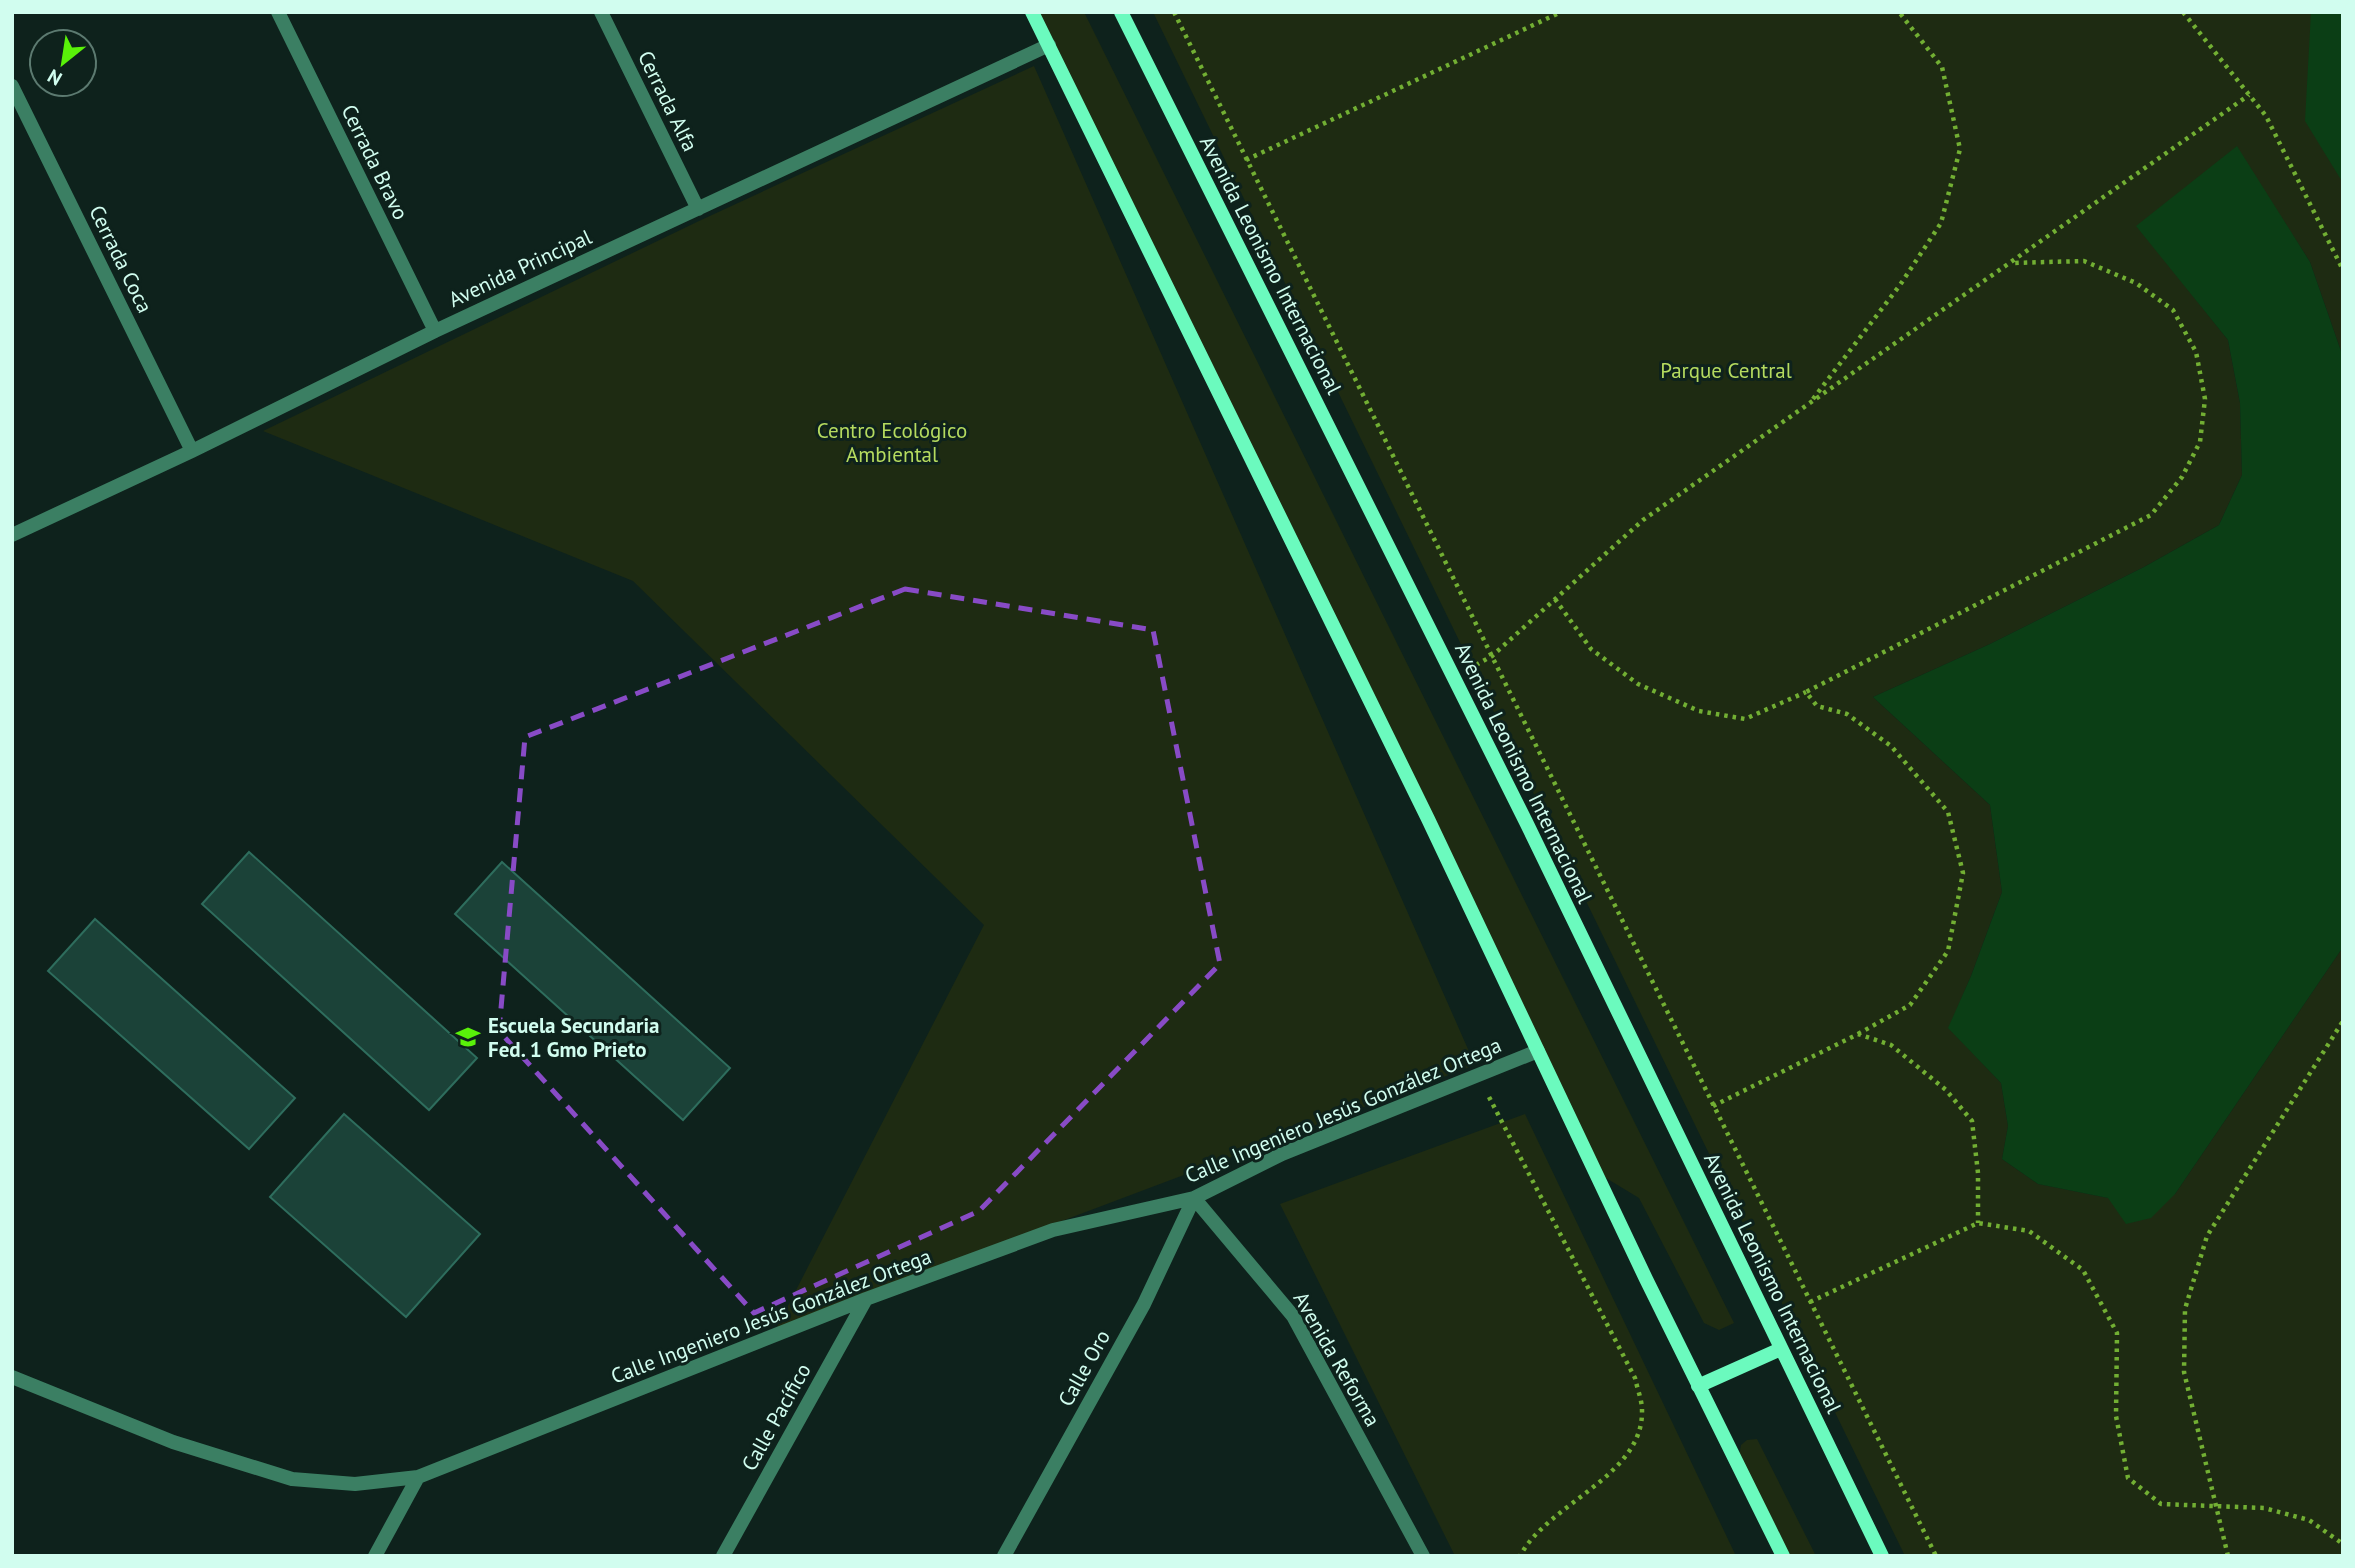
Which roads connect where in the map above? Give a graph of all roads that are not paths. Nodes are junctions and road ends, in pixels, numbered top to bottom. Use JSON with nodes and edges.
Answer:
{"nodes":[{"id":1,"x":278,"y":12,"type":"edge"},
{"id":2,"x":601,"y":12,"type":"edge"},
{"id":3,"x":1032,"y":12,"type":"edge"},
{"id":4,"x":1121,"y":12,"type":"edge"},
{"id":5,"x":1049,"y":45,"type":"junction"},
{"id":6,"x":12,"y":86,"type":"edge"},
{"id":7,"x":698,"y":209,"type":"junction"},
{"id":8,"x":435,"y":331,"type":"junction"},
{"id":9,"x":192,"y":451,"type":"junction"},
{"id":10,"x":12,"y":535,"type":"edge"},
{"id":11,"x":1538,"y":1051,"type":"junction"},
{"id":12,"x":1194,"y":1198,"type":"junction"},
{"id":13,"x":866,"y":1299,"type":"junction"},
{"id":14,"x":1781,"y":1349,"type":"junction"},
{"id":15,"x":12,"y":1377,"type":"edge"},
{"id":16,"x":1698,"y":1386,"type":"junction"},
{"id":17,"x":418,"y":1477,"type":"junction"},
{"id":18,"x":375,"y":1556,"type":"edge"},
{"id":19,"x":723,"y":1556,"type":"edge"},
{"id":20,"x":1004,"y":1556,"type":"edge"},
{"id":21,"x":1423,"y":1556,"type":"edge"},
{"id":22,"x":1783,"y":1556,"type":"edge"},
{"id":23,"x":1882,"y":1556,"type":"edge"}],
"edges":[{"from":1,"to":8,"type":"street","name":"Cerrada Bravo"},
{"from":2,"to":7,"type":"street","name":"Cerrada Alfa"},
{"from":3,"to":5,"type":"street"},
{"from":4,"to":14,"type":"street","name":"Avenida Leonismo Internacional"},
{"from":5,"to":7,"type":"street","name":"Avenida Principal"},
{"from":5,"to":11,"type":"street"},
{"from":6,"to":9,"type":"street","name":"Cerrada Coca"},
{"from":7,"to":8,"type":"street","name":"Avenida Principal"},
{"from":8,"to":9,"type":"street","name":"Avenida Principal"},
{"from":9,"to":10,"type":"street","name":"Avenida Principal"},
{"from":11,"to":12,"type":"street","name":"Calle Ingeniero Jesús González Ortega"},
{"from":11,"to":16,"type":"street"},
{"from":12,"to":13,"type":"street","name":"Calle Ingeniero Jesús González Ortega"},
{"from":12,"to":20,"type":"street","name":"Calle Oro"},
{"from":12,"to":21,"type":"street","name":"Avenida Reforma"},
{"from":13,"to":17,"type":"street","name":"Calle Ingeniero Jesús González Ortega"},
{"from":13,"to":19,"type":"street","name":"Calle Pacífico"},
{"from":14,"to":16,"type":"street"},
{"from":14,"to":23,"type":"street","name":"Avenida Leonismo Internacional"},
{"from":15,"to":17,"type":"street","name":"Calle Ingeniero Jesús González Ortega"},
{"from":16,"to":22,"type":"street"},
{"from":17,"to":18,"type":"street"}]}
